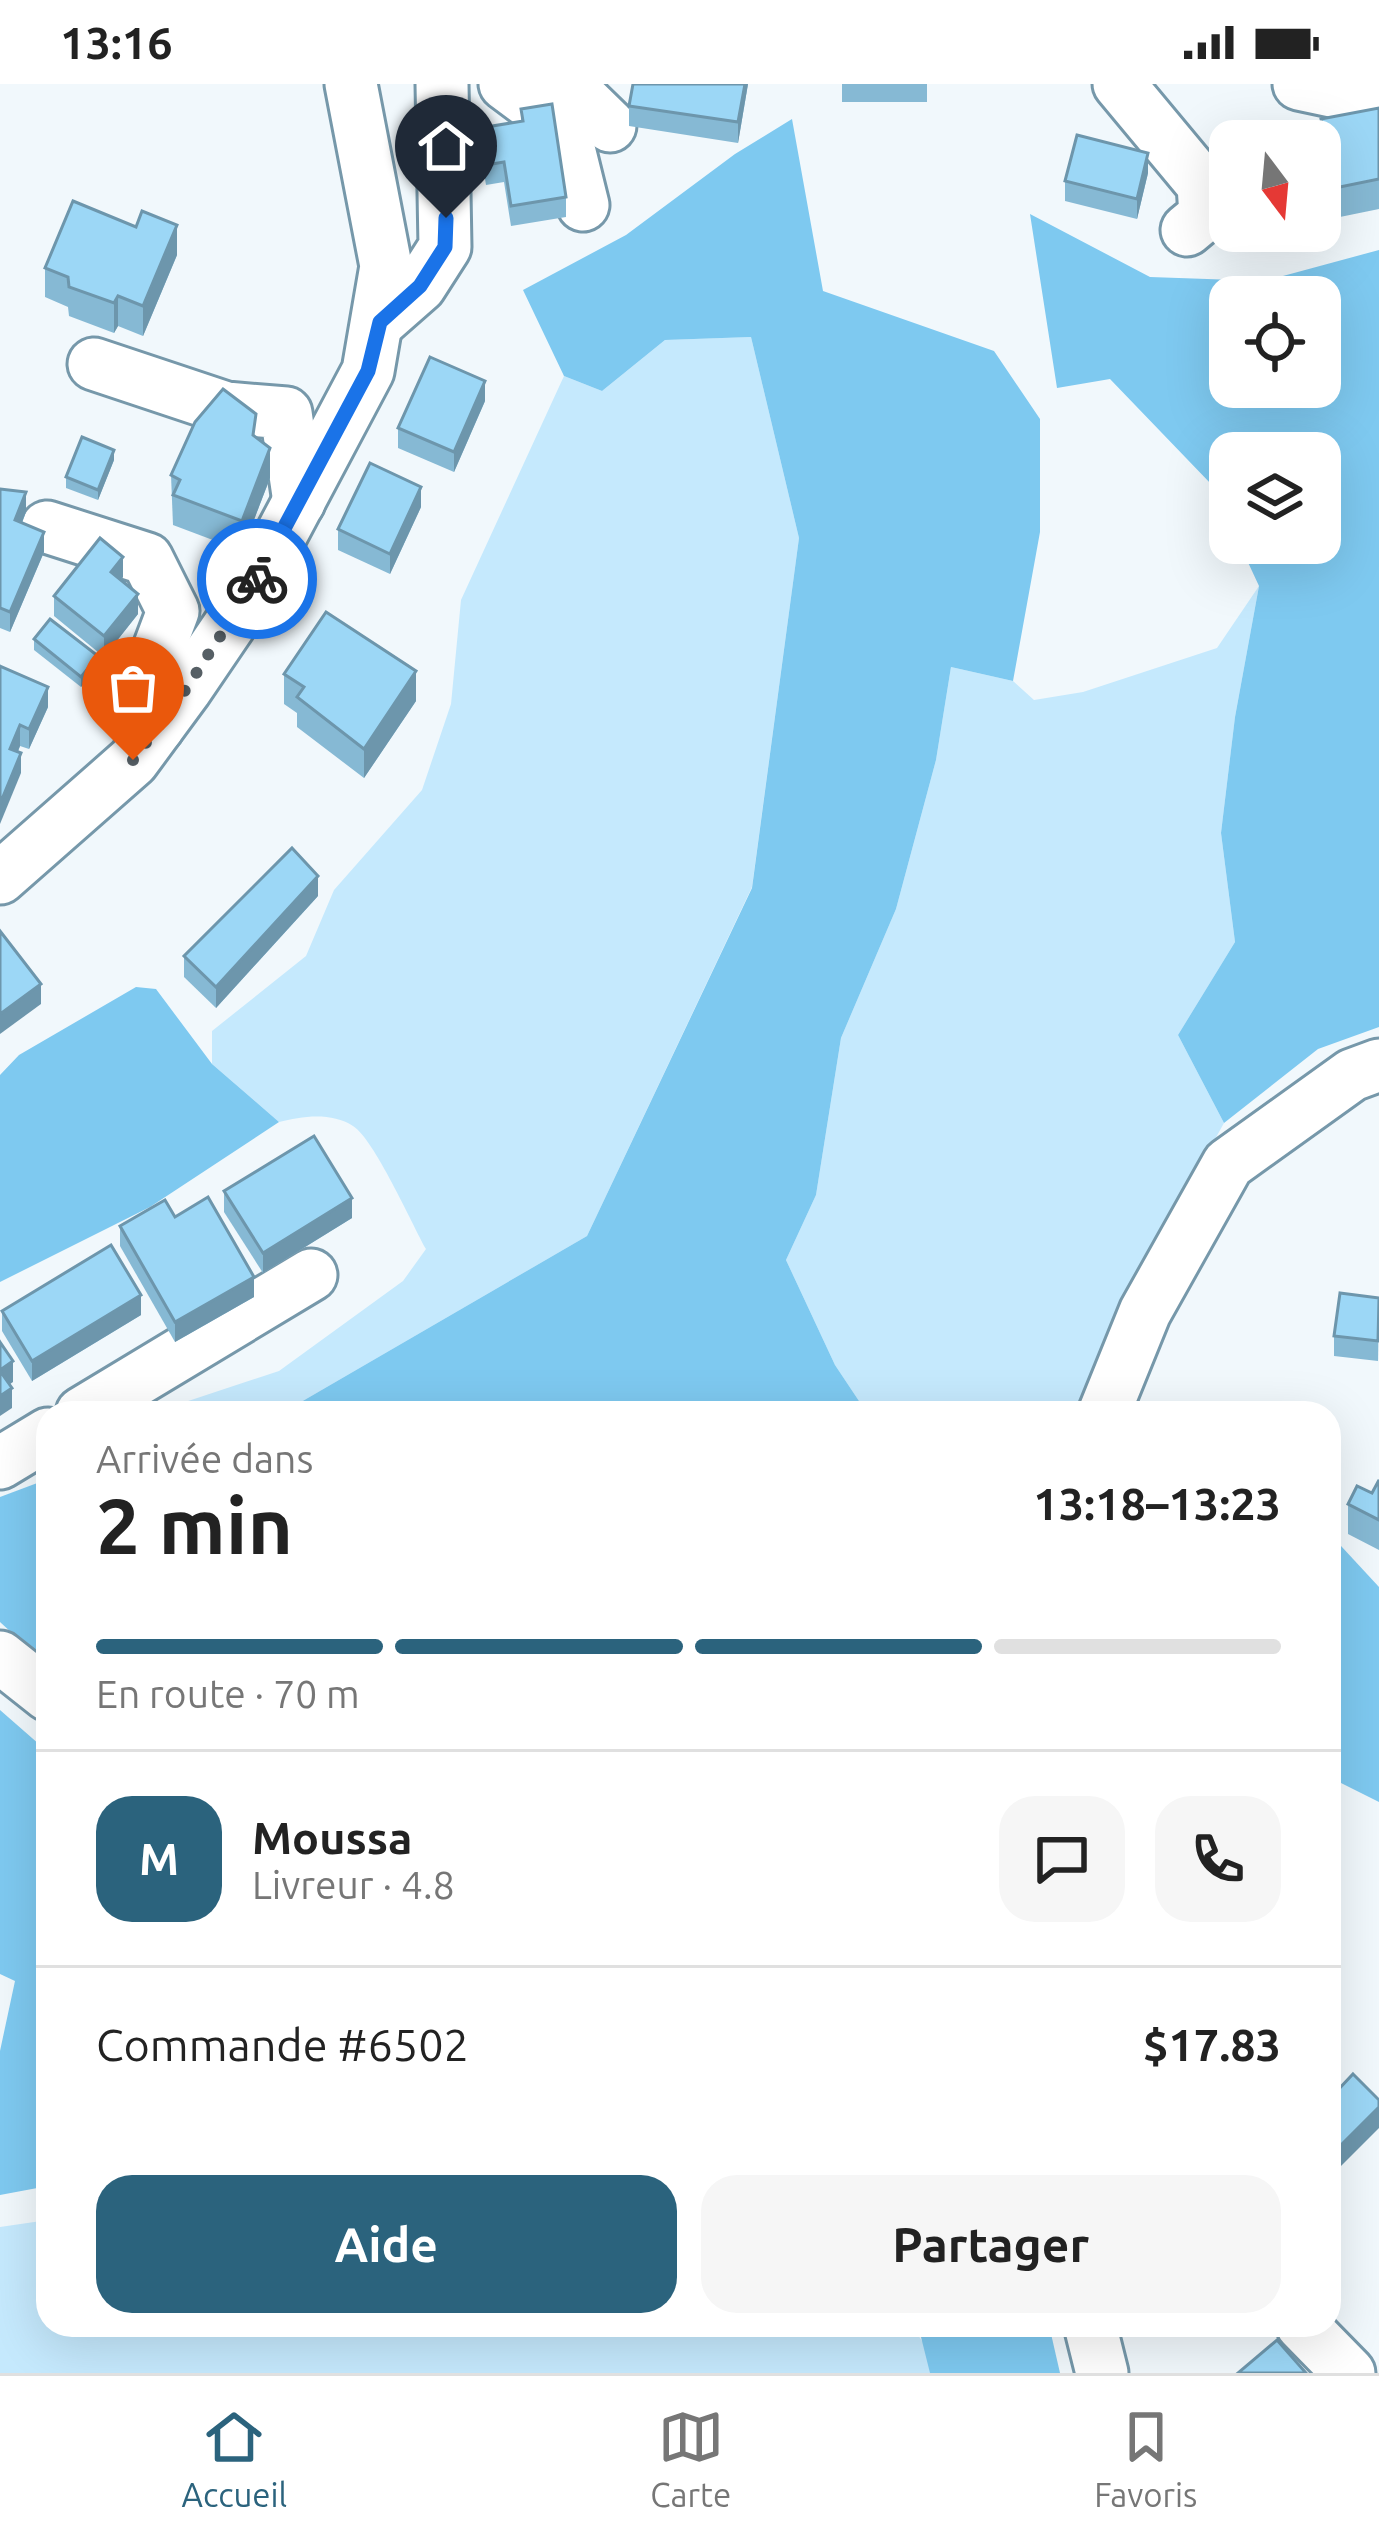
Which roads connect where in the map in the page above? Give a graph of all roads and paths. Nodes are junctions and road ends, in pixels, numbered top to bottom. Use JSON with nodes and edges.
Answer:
{"nodes":[{"id":1,"x":321,"y":84,"type":"edge"},
{"id":2,"x":351,"y":84,"type":"edge"},
{"id":3,"x":442,"y":84,"type":"edge"},
{"id":4,"x":505,"y":84,"type":"edge"},
{"id":5,"x":567,"y":84,"type":"edge"},
{"id":6,"x":1119,"y":84,"type":"edge"},
{"id":7,"x":1299,"y":84,"type":"edge"},
{"id":8,"x":1379,"y":101,"type":"edge"},
{"id":9,"x":610,"y":126,"type":"dead end"},
{"id":10,"x":362,"y":137,"type":"junction"},
{"id":11,"x":583,"y":206,"type":"dead end"},
{"id":12,"x":1186,"y":230,"type":"dead end"},
{"id":13,"x":380,"y":322,"type":"junction"},
{"id":14,"x":94,"y":364,"type":"dead end"},
{"id":15,"x":299,"y":502,"type":"junction"},
{"id":16,"x":47,"y":527,"type":"edge"},
{"id":17,"x":158,"y":727,"type":"junction"},
{"id":18,"x":0,"y":878,"type":"edge"},
{"id":19,"x":1379,"y":1065,"type":"edge"},
{"id":20,"x":311,"y":1275,"type":"dead end"},
{"id":21,"x":102,"y":1401,"type":"edge"},
{"id":22,"x":1109,"y":1401,"type":"edge"},
{"id":23,"x":36,"y":1441,"type":"edge"},
{"id":24,"x":0,"y":1463,"type":"edge"},
{"id":25,"x":0,"y":1657,"type":"edge"},
{"id":26,"x":36,"y":1686,"type":"edge"},
{"id":27,"x":1093,"y":2337,"type":"edge"},
{"id":28,"x":1314,"y":2337,"type":"edge"},
{"id":29,"x":1102,"y":2373,"type":"edge"},
{"id":30,"x":1349,"y":2373,"type":"edge"}],
"edges":[{"from":1,"to":10,"type":"street"},
{"from":2,"to":10,"type":"street"},
{"from":3,"to":13,"type":"street"},
{"from":4,"to":11,"type":"street"},
{"from":5,"to":9,"type":"street"},
{"from":6,"to":12,"type":"street"},
{"from":7,"to":8,"type":"street"},
{"from":10,"to":13,"type":"street"},
{"from":13,"to":15,"type":"street"},
{"from":14,"to":15,"type":"street"},
{"from":15,"to":17,"type":"street"},
{"from":16,"to":17,"type":"street"},
{"from":17,"to":18,"type":"street"},
{"from":19,"to":22,"type":"street"},
{"from":20,"to":21,"type":"street"},
{"from":23,"to":24,"type":"street"},
{"from":25,"to":26,"type":"street"},
{"from":27,"to":29,"type":"street"},
{"from":28,"to":30,"type":"street"}]}
